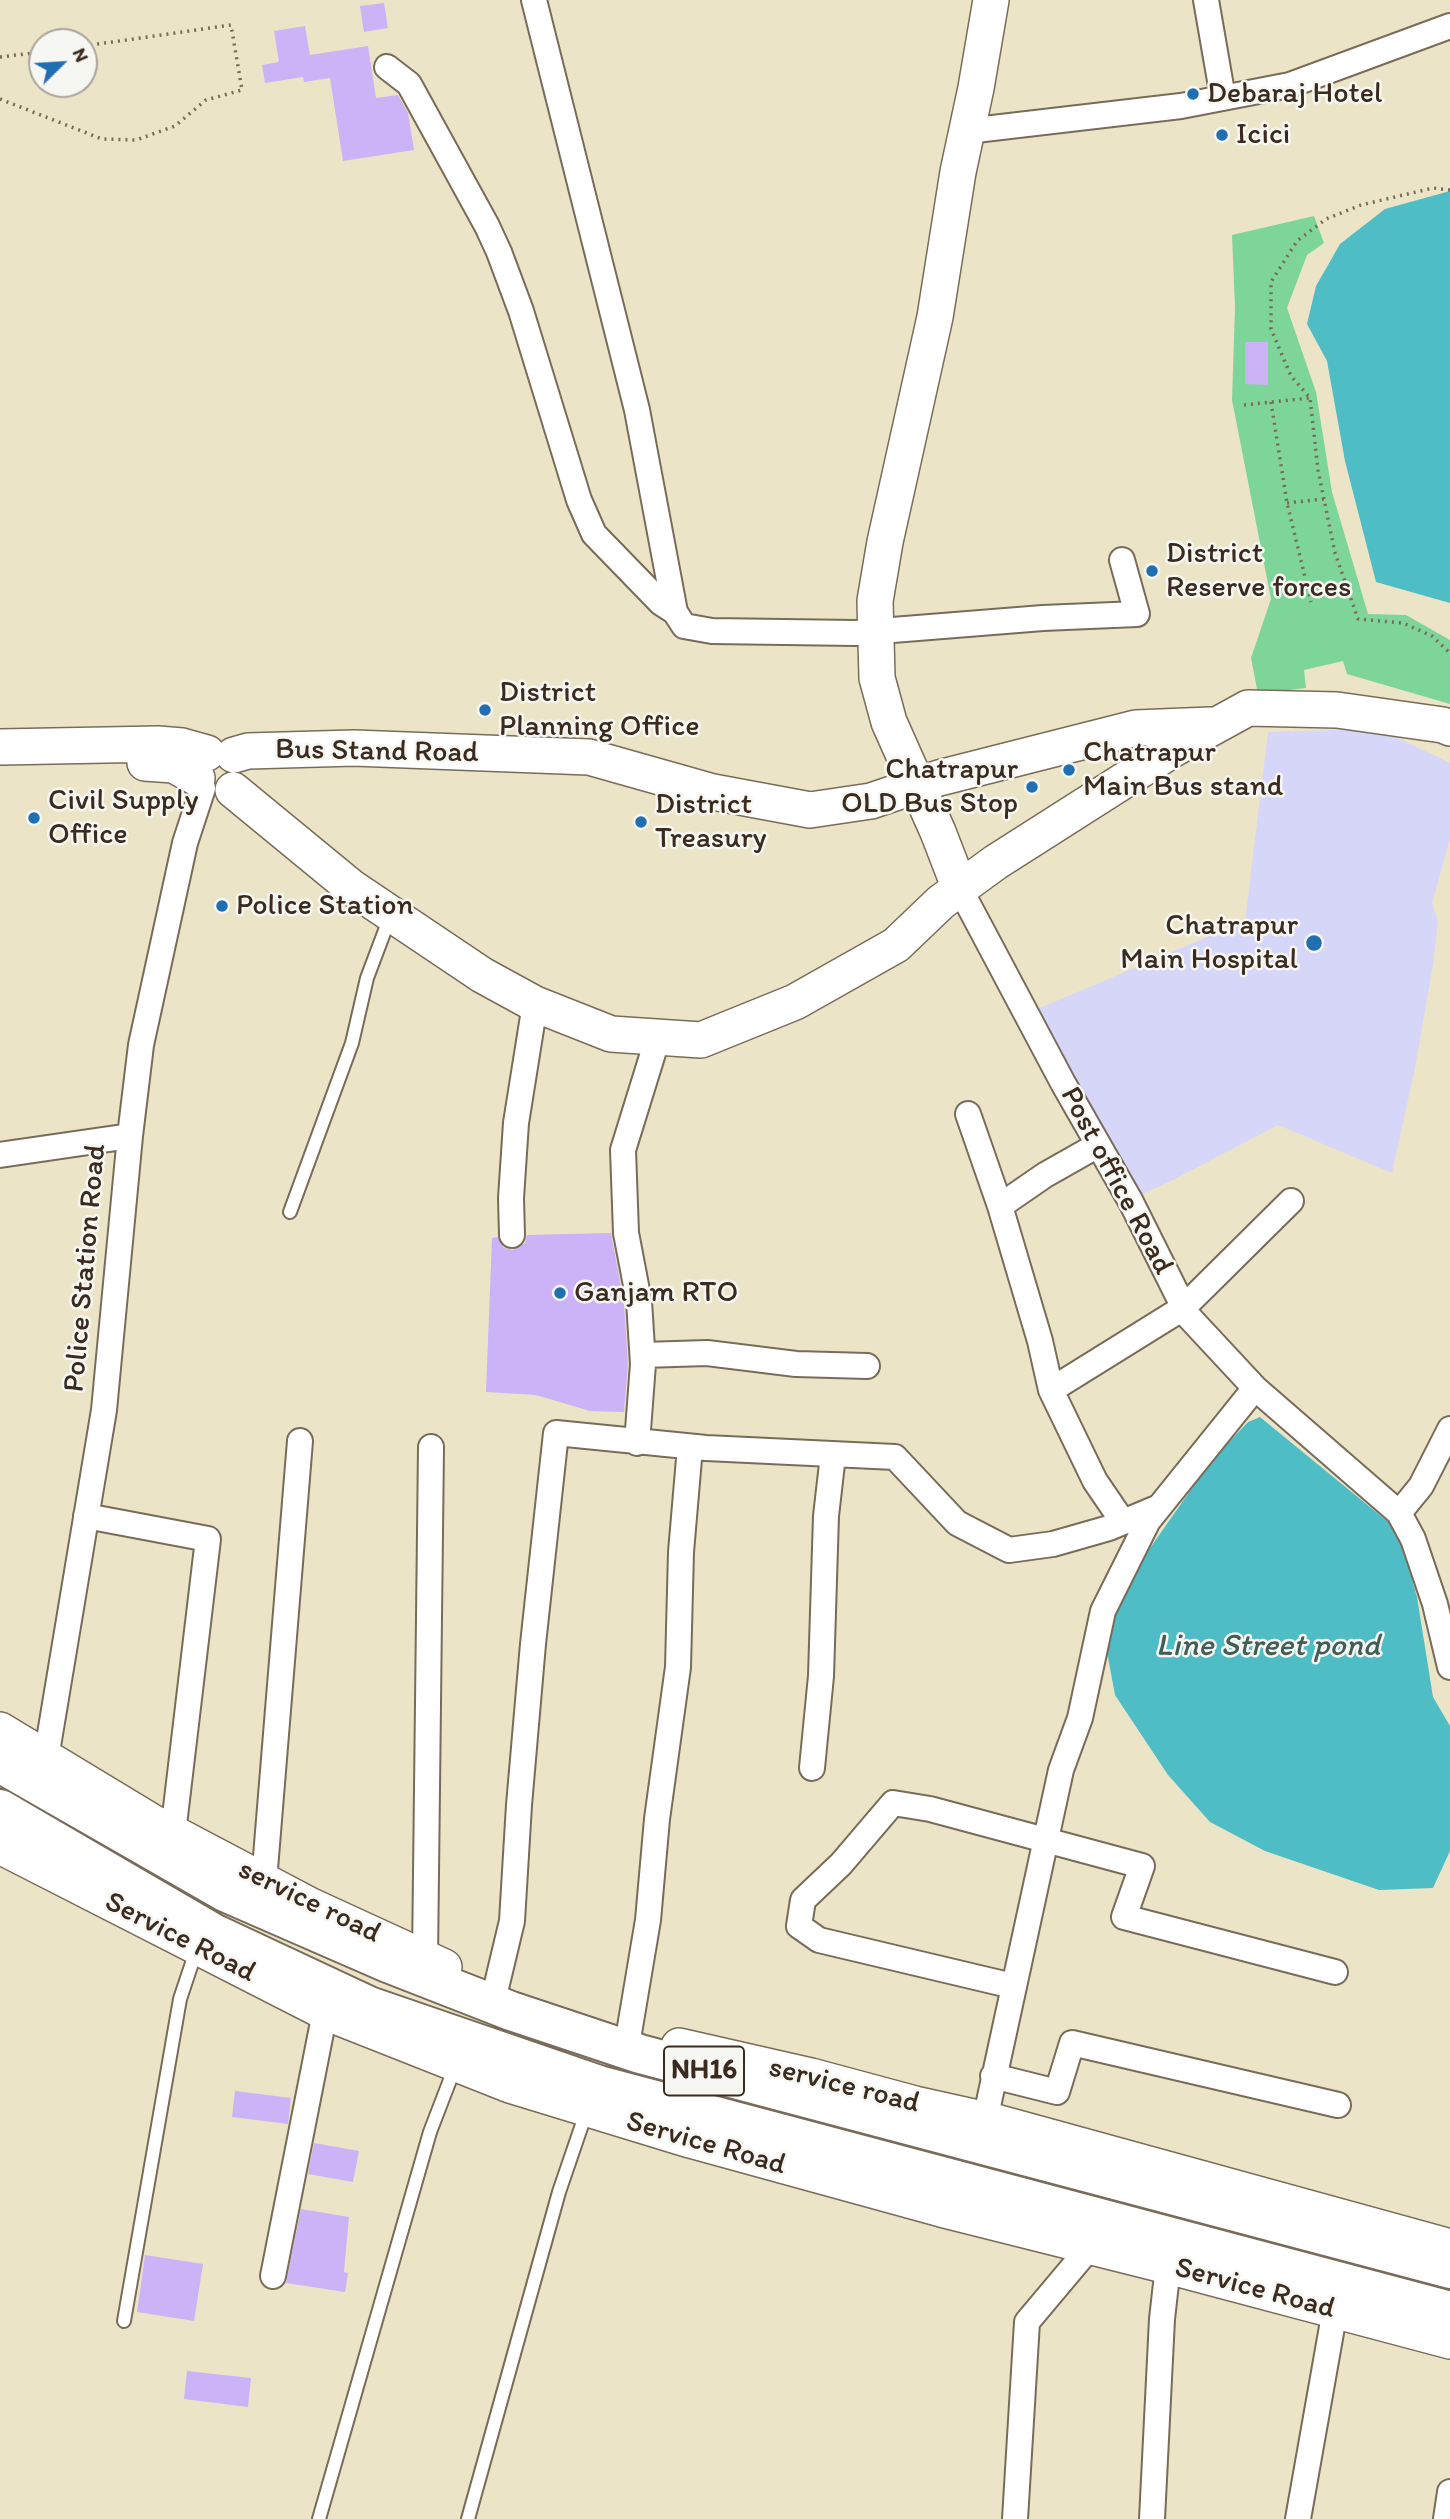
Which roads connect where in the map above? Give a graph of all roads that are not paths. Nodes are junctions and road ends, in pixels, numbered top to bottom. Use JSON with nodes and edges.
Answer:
{"nodes":[{"id":1,"x":534,"y":0,"type":"edge"},
{"id":2,"x":991,"y":0,"type":"edge"},
{"id":3,"x":1206,"y":0,"type":"edge"},
{"id":4,"x":1450,"y":26,"type":"edge"},
{"id":5,"x":387,"y":67,"type":"dead end"},
{"id":6,"x":1223,"y":98,"type":"junction"},
{"id":7,"x":967,"y":131,"type":"junction"},
{"id":8,"x":1122,"y":560,"type":"dead end"},
{"id":9,"x":674,"y":612,"type":"junction"},
{"id":10,"x":876,"y":630,"type":"junction"},
{"id":11,"x":1216,"y":725,"type":"junction"},
{"id":12,"x":1450,"y":728,"type":"edge"},
{"id":13,"x":0,"y":747,"type":"edge"},
{"id":14,"x":0,"y":763,"type":"edge"},
{"id":15,"x":215,"y":773,"type":"junction"},
{"id":16,"x":918,"y":786,"type":"junction"},
{"id":17,"x":960,"y":889,"type":"junction"},
{"id":18,"x":391,"y":914,"type":"junction"},
{"id":19,"x":535,"y":1004,"type":"junction"},
{"id":20,"x":658,"y":1037,"type":"junction"},
{"id":21,"x":968,"y":1114,"type":"dead end"},
{"id":22,"x":130,"y":1136,"type":"junction"},
{"id":23,"x":1098,"y":1145,"type":"junction"},
{"id":24,"x":0,"y":1155,"type":"edge"},
{"id":25,"x":1291,"y":1201,"type":"dead end"},
{"id":26,"x":1000,"y":1206,"type":"junction"},
{"id":27,"x":290,"y":1212,"type":"dead end"},
{"id":28,"x":512,"y":1236,"type":"dead end"},
{"id":29,"x":1183,"y":1308,"type":"junction"},
{"id":30,"x":643,"y":1355,"type":"junction"},
{"id":31,"x":867,"y":1366,"type":"dead end"},
{"id":32,"x":1255,"y":1388,"type":"junction"},
{"id":33,"x":1051,"y":1390,"type":"junction"},
{"id":34,"x":1450,"y":1429,"type":"edge"},
{"id":35,"x":300,"y":1441,"type":"dead end"},
{"id":36,"x":637,"y":1443,"type":"junction"},
{"id":37,"x":431,"y":1447,"type":"dead end"},
{"id":38,"x":690,"y":1447,"type":"junction"},
{"id":39,"x":833,"y":1454,"type":"junction"},
{"id":40,"x":1159,"y":1507,"type":"junction"},
{"id":41,"x":1399,"y":1513,"type":"junction"},
{"id":42,"x":86,"y":1516,"type":"junction"},
{"id":43,"x":1123,"y":1522,"type":"junction"},
{"id":44,"x":1450,"y":1667,"type":"edge"},
{"id":45,"x":0,"y":1730,"type":"edge"},
{"id":46,"x":46,"y":1758,"type":"junction"},
{"id":47,"x":0,"y":1763,"type":"edge"},
{"id":48,"x":812,"y":1768,"type":"dead end"},
{"id":49,"x":0,"y":1809,"type":"edge"},
{"id":50,"x":173,"y":1833,"type":"junction"},
{"id":51,"x":1047,"y":1840,"type":"junction"},
{"id":52,"x":0,"y":1846,"type":"edge"},
{"id":53,"x":264,"y":1881,"type":"junction"},
{"id":54,"x":197,"y":1947,"type":"junction"},
{"id":55,"x":425,"y":1959,"type":"junction"},
{"id":56,"x":1335,"y":1972,"type":"dead end"},
{"id":57,"x":1013,"y":1986,"type":"junction"},
{"id":58,"x":496,"y":1988,"type":"junction"},
{"id":59,"x":326,"y":2012,"type":"junction"},
{"id":60,"x":629,"y":2033,"type":"junction"},
{"id":61,"x":456,"y":2064,"type":"junction"},
{"id":62,"x":993,"y":2076,"type":"junction"},
{"id":63,"x":1338,"y":2105,"type":"dead end"},
{"id":64,"x":587,"y":2110,"type":"junction"},
{"id":65,"x":985,"y":2120,"type":"junction"},
{"id":66,"x":1090,"y":2246,"type":"junction"},
{"id":67,"x":1450,"y":2247,"type":"edge"},
{"id":68,"x":1168,"y":2266,"type":"junction"},
{"id":69,"x":1450,"y":2269,"type":"edge"},
{"id":70,"x":273,"y":2276,"type":"dead end"},
{"id":71,"x":1335,"y":2310,"type":"junction"},
{"id":72,"x":1450,"y":2311,"type":"edge"},
{"id":73,"x":124,"y":2321,"type":"dead end"},
{"id":74,"x":1450,"y":2341,"type":"edge"},
{"id":75,"x":1450,"y":2492,"type":"edge"},
{"id":76,"x":319,"y":2519,"type":"edge"},
{"id":77,"x":468,"y":2519,"type":"edge"},
{"id":78,"x":1015,"y":2519,"type":"edge"},
{"id":79,"x":1152,"y":2519,"type":"edge"},
{"id":80,"x":1298,"y":2519,"type":"edge"},
{"id":81,"x":1446,"y":2519,"type":"edge"}],
"edges":[{"from":1,"to":9,"type":"street"},
{"from":2,"to":7,"type":"street","name":"Post office Road"},
{"from":3,"to":6,"type":"street"},
{"from":4,"to":6,"type":"street"},
{"from":5,"to":9,"type":"street"},
{"from":6,"to":7,"type":"street"},
{"from":7,"to":10,"type":"street","name":"Post office Road"},
{"from":8,"to":10,"type":"street"},
{"from":9,"to":10,"type":"street"},
{"from":10,"to":16,"type":"street","name":"Post office Road"},
{"from":11,"to":12,"type":"street"},
{"from":11,"to":16,"type":"street","name":"Bus Stand Road"},
{"from":11,"to":17,"type":"street"},
{"from":13,"to":15,"type":"street"},
{"from":14,"to":15,"type":"street"},
{"from":15,"to":16,"type":"street","name":"Bus Stand Road"},
{"from":15,"to":18,"type":"street"},
{"from":15,"to":22,"type":"street","name":"Police Station Road"},
{"from":16,"to":17,"type":"street","name":"Post office Road"},
{"from":17,"to":20,"type":"street"},
{"from":17,"to":23,"type":"street","name":"Post office Road"},
{"from":18,"to":19,"type":"street"},
{"from":18,"to":27,"type":"lane"},
{"from":19,"to":20,"type":"street"},
{"from":19,"to":28,"type":"street"},
{"from":20,"to":30,"type":"street"},
{"from":21,"to":26,"type":"street"},
{"from":22,"to":24,"type":"street"},
{"from":22,"to":42,"type":"street","name":"Police Station Road"},
{"from":23,"to":26,"type":"street"},
{"from":23,"to":29,"type":"street","name":"Post office Road"},
{"from":25,"to":29,"type":"street"},
{"from":26,"to":33,"type":"street"},
{"from":29,"to":32,"type":"street","name":"Post office Road"},
{"from":29,"to":33,"type":"street"},
{"from":30,"to":31,"type":"street"},
{"from":30,"to":36,"type":"street"},
{"from":32,"to":40,"type":"street"},
{"from":32,"to":41,"type":"street","name":"Post office Road"},
{"from":33,"to":43,"type":"street"},
{"from":34,"to":41,"type":"street"},
{"from":35,"to":53,"type":"street"},
{"from":36,"to":38,"type":"street"},
{"from":36,"to":58,"type":"street"},
{"from":37,"to":55,"type":"street"},
{"from":38,"to":39,"type":"street"},
{"from":38,"to":60,"type":"street"},
{"from":39,"to":43,"type":"street"},
{"from":39,"to":48,"type":"street"},
{"from":40,"to":43,"type":"street"},
{"from":40,"to":51,"type":"street"},
{"from":41,"to":44,"type":"street"},
{"from":42,"to":46,"type":"street","name":"Police Station Road"},
{"from":42,"to":50,"type":"street"},
{"from":45,"to":46,"type":"street","name":"service road"},
{"from":46,"to":50,"type":"street","name":"service road"},
{"from":47,"to":69,"type":"highway","number":"NH16"},
{"from":49,"to":72,"type":"highway","number":"NH16"},
{"from":50,"to":53,"type":"street","name":"service road"},
{"from":51,"to":56,"type":"street"},
{"from":51,"to":57,"type":"street"},
{"from":51,"to":57,"type":"street"},
{"from":52,"to":54,"type":"street","name":"Service Road"},
{"from":53,"to":55,"type":"street","name":"service road"},
{"from":54,"to":59,"type":"street","name":"Service Road"},
{"from":54,"to":73,"type":"lane"},
{"from":55,"to":58,"type":"street","name":"service road"},
{"from":57,"to":62,"type":"street"},
{"from":58,"to":60,"type":"street","name":"service road"},
{"from":59,"to":61,"type":"street","name":"Service Road"},
{"from":59,"to":70,"type":"street"},
{"from":60,"to":65,"type":"street","name":"service road"},
{"from":61,"to":64,"type":"street","name":"Service Road"},
{"from":61,"to":76,"type":"lane"},
{"from":62,"to":63,"type":"street"},
{"from":62,"to":65,"type":"street"},
{"from":64,"to":66,"type":"street","name":"Service Road"},
{"from":64,"to":77,"type":"lane"},
{"from":65,"to":67,"type":"street","name":"service road"},
{"from":66,"to":68,"type":"street","name":"Service Road"},
{"from":66,"to":78,"type":"street"},
{"from":68,"to":71,"type":"street","name":"Service Road"},
{"from":68,"to":79,"type":"street"},
{"from":71,"to":74,"type":"street","name":"Service Road"},
{"from":71,"to":80,"type":"street"},
{"from":75,"to":81,"type":"street"}]}
